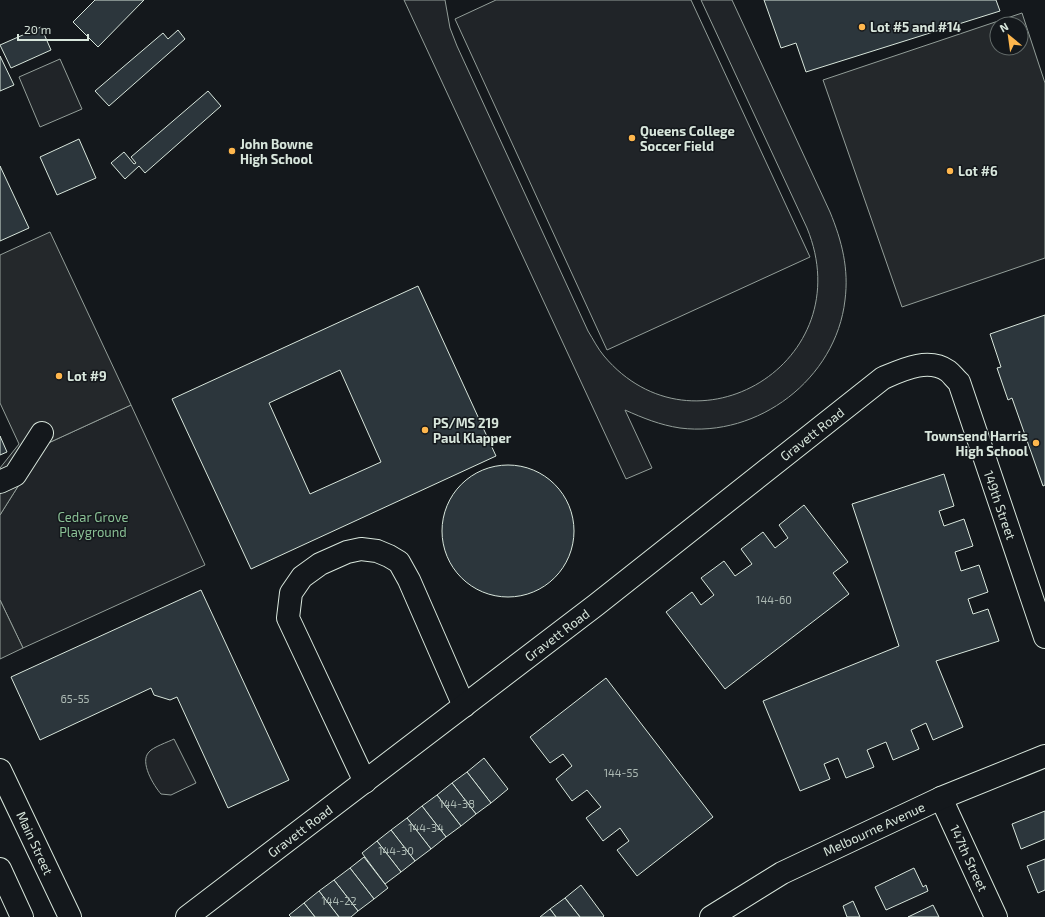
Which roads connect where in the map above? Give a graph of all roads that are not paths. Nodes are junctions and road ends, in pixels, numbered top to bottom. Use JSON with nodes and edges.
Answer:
{"nodes":[{"id":1,"x":932,"y":365,"type":"joint"},
{"id":2,"x":42,"y":433,"type":"dead end"},
{"id":3,"x":0,"y":482,"type":"edge"},
{"id":4,"x":1045,"y":637,"type":"edge"},
{"id":5,"x":464,"y":706,"type":"junction"},
{"id":6,"x":1045,"y":756,"type":"edge"},
{"id":7,"x":0,"y":770,"type":"edge"},
{"id":8,"x":364,"y":782,"type":"junction"},
{"id":9,"x":941,"y":798,"type":"junction"},
{"id":10,"x":0,"y":869,"type":"edge"},
{"id":11,"x":22,"y":917,"type":"edge"},
{"id":12,"x":70,"y":917,"type":"edge"},
{"id":13,"x":187,"y":917,"type":"edge"},
{"id":14,"x":711,"y":917,"type":"edge"},
{"id":15,"x":996,"y":917,"type":"edge"}],
"edges":[{"from":1,"to":4,"type":"street","name":"149th Street"},
{"from":1,"to":5,"type":"street","name":"Gravett Road"},
{"from":2,"to":3,"type":"street"},
{"from":5,"to":8,"type":"street","name":"Gravett Road"},
{"from":5,"to":8,"type":"street"},
{"from":6,"to":9,"type":"street","name":"Melbourne Avenue"},
{"from":7,"to":12,"type":"street","name":"Main Street"},
{"from":8,"to":13,"type":"street","name":"Gravett Road"},
{"from":9,"to":14,"type":"street","name":"Melbourne Avenue"},
{"from":9,"to":15,"type":"street","name":"147th Street"},
{"from":10,"to":11,"type":"street"}]}
